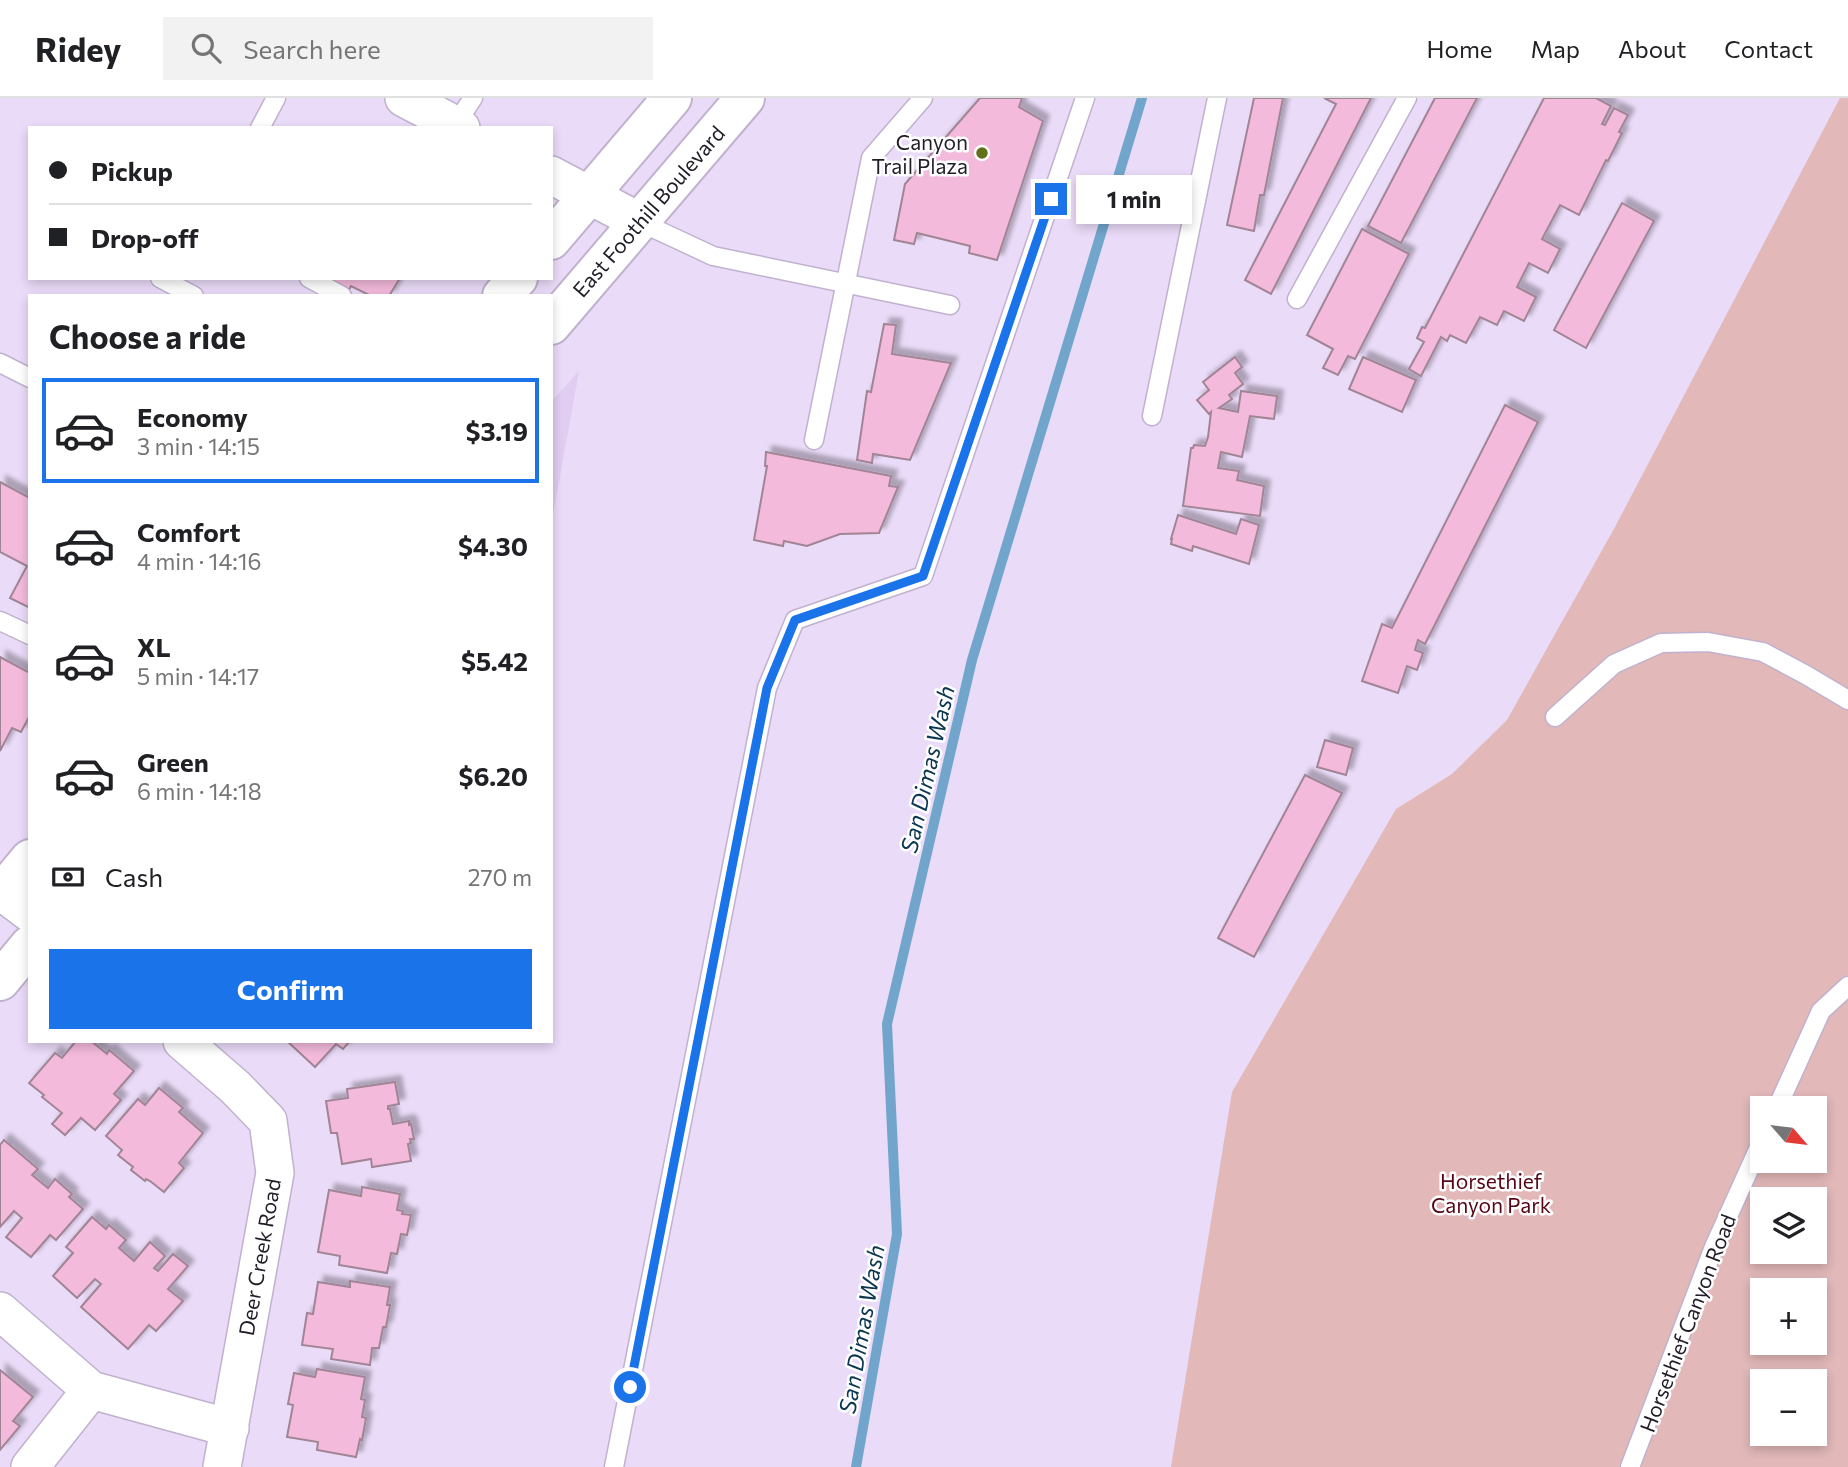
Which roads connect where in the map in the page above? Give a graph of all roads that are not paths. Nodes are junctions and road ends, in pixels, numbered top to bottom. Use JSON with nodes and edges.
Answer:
{"nodes":[{"id":1,"x":276,"y":98,"type":"edge"},
{"id":2,"x":404,"y":98,"type":"edge"},
{"id":3,"x":672,"y":98,"type":"edge"},
{"id":4,"x":745,"y":98,"type":"edge"},
{"id":5,"x":923,"y":98,"type":"edge"},
{"id":6,"x":1086,"y":98,"type":"edge"},
{"id":7,"x":1217,"y":98,"type":"edge"},
{"id":8,"x":1407,"y":98,"type":"edge"},
{"id":9,"x":463,"y":117,"type":"edge"},
{"id":10,"x":261,"y":126,"type":"edge"},
{"id":11,"x":553,"y":176,"type":"edge"},
{"id":12,"x":590,"y":196,"type":"junction"},
{"id":13,"x":638,"y":221,"type":"junction"},
{"id":14,"x":553,"y":238,"type":"edge"},
{"id":15,"x":164,"y":280,"type":"edge"},
{"id":16,"x":313,"y":280,"type":"edge"},
{"id":17,"x":515,"y":280,"type":"edge"},
{"id":18,"x":846,"y":283,"type":"junction"},
{"id":19,"x":190,"y":294,"type":"edge"},
{"id":20,"x":338,"y":294,"type":"edge"},
{"id":21,"x":504,"y":294,"type":"edge"},
{"id":22,"x":1297,"y":299,"type":"dead end"},
{"id":23,"x":950,"y":305,"type":"dead end"},
{"id":24,"x":553,"y":323,"type":"edge"},
{"id":25,"x":0,"y":363,"type":"edge"},
{"id":26,"x":28,"y":377,"type":"edge"},
{"id":27,"x":1152,"y":416,"type":"dead end"},
{"id":28,"x":814,"y":440,"type":"dead end"},
{"id":29,"x":0,"y":621,"type":"edge"},
{"id":30,"x":28,"y":634,"type":"edge"},
{"id":31,"x":1848,"y":700,"type":"edge"},
{"id":32,"x":1555,"y":717,"type":"dead end"},
{"id":33,"x":28,"y":863,"type":"edge"},
{"id":34,"x":8,"y":898,"type":"edge"},
{"id":35,"x":28,"y":947,"type":"edge"},
{"id":36,"x":0,"y":981,"type":"edge"},
{"id":37,"x":1848,"y":986,"type":"edge"},
{"id":38,"x":184,"y":1043,"type":"edge"},
{"id":39,"x":1782,"y":1096,"type":"edge"},
{"id":40,"x":1750,"y":1168,"type":"edge"},
{"id":41,"x":0,"y":1311,"type":"edge"},
{"id":42,"x":91,"y":1390,"type":"junction"},
{"id":43,"x":230,"y":1428,"type":"junction"},
{"id":44,"x":30,"y":1467,"type":"edge"},
{"id":45,"x":222,"y":1467,"type":"edge"},
{"id":46,"x":614,"y":1467,"type":"edge"},
{"id":47,"x":1630,"y":1467,"type":"edge"}],
"edges":[{"from":1,"to":10,"type":"lane"},
{"from":2,"to":9,"type":"street"},
{"from":3,"to":12,"type":"main road"},
{"from":4,"to":13,"type":"main road","name":"East Foothill Boulevard"},
{"from":5,"to":18,"type":"lane"},
{"from":6,"to":46,"type":"lane"},
{"from":7,"to":27,"type":"lane"},
{"from":8,"to":22,"type":"lane"},
{"from":11,"to":12,"type":"street"},
{"from":12,"to":13,"type":"street"},
{"from":12,"to":14,"type":"main road"},
{"from":13,"to":18,"type":"lane"},
{"from":13,"to":24,"type":"main road","name":"East Foothill Boulevard"},
{"from":15,"to":19,"type":"lane"},
{"from":16,"to":20,"type":"lane"},
{"from":17,"to":21,"type":"main road"},
{"from":18,"to":23,"type":"lane"},
{"from":18,"to":28,"type":"lane"},
{"from":25,"to":26,"type":"lane"},
{"from":29,"to":30,"type":"lane"},
{"from":31,"to":32,"type":"lane"},
{"from":33,"to":34,"type":"main road"},
{"from":35,"to":36,"type":"main road"},
{"from":37,"to":39,"type":"lane"},
{"from":38,"to":43,"type":"street","name":"Deer Creek Road"},
{"from":40,"to":47,"type":"lane","name":"Horsethief Canyon Road"},
{"from":41,"to":42,"type":"street"},
{"from":42,"to":43,"type":"street"},
{"from":42,"to":44,"type":"street"},
{"from":43,"to":45,"type":"street","name":"Deer Creek Road"}]}
